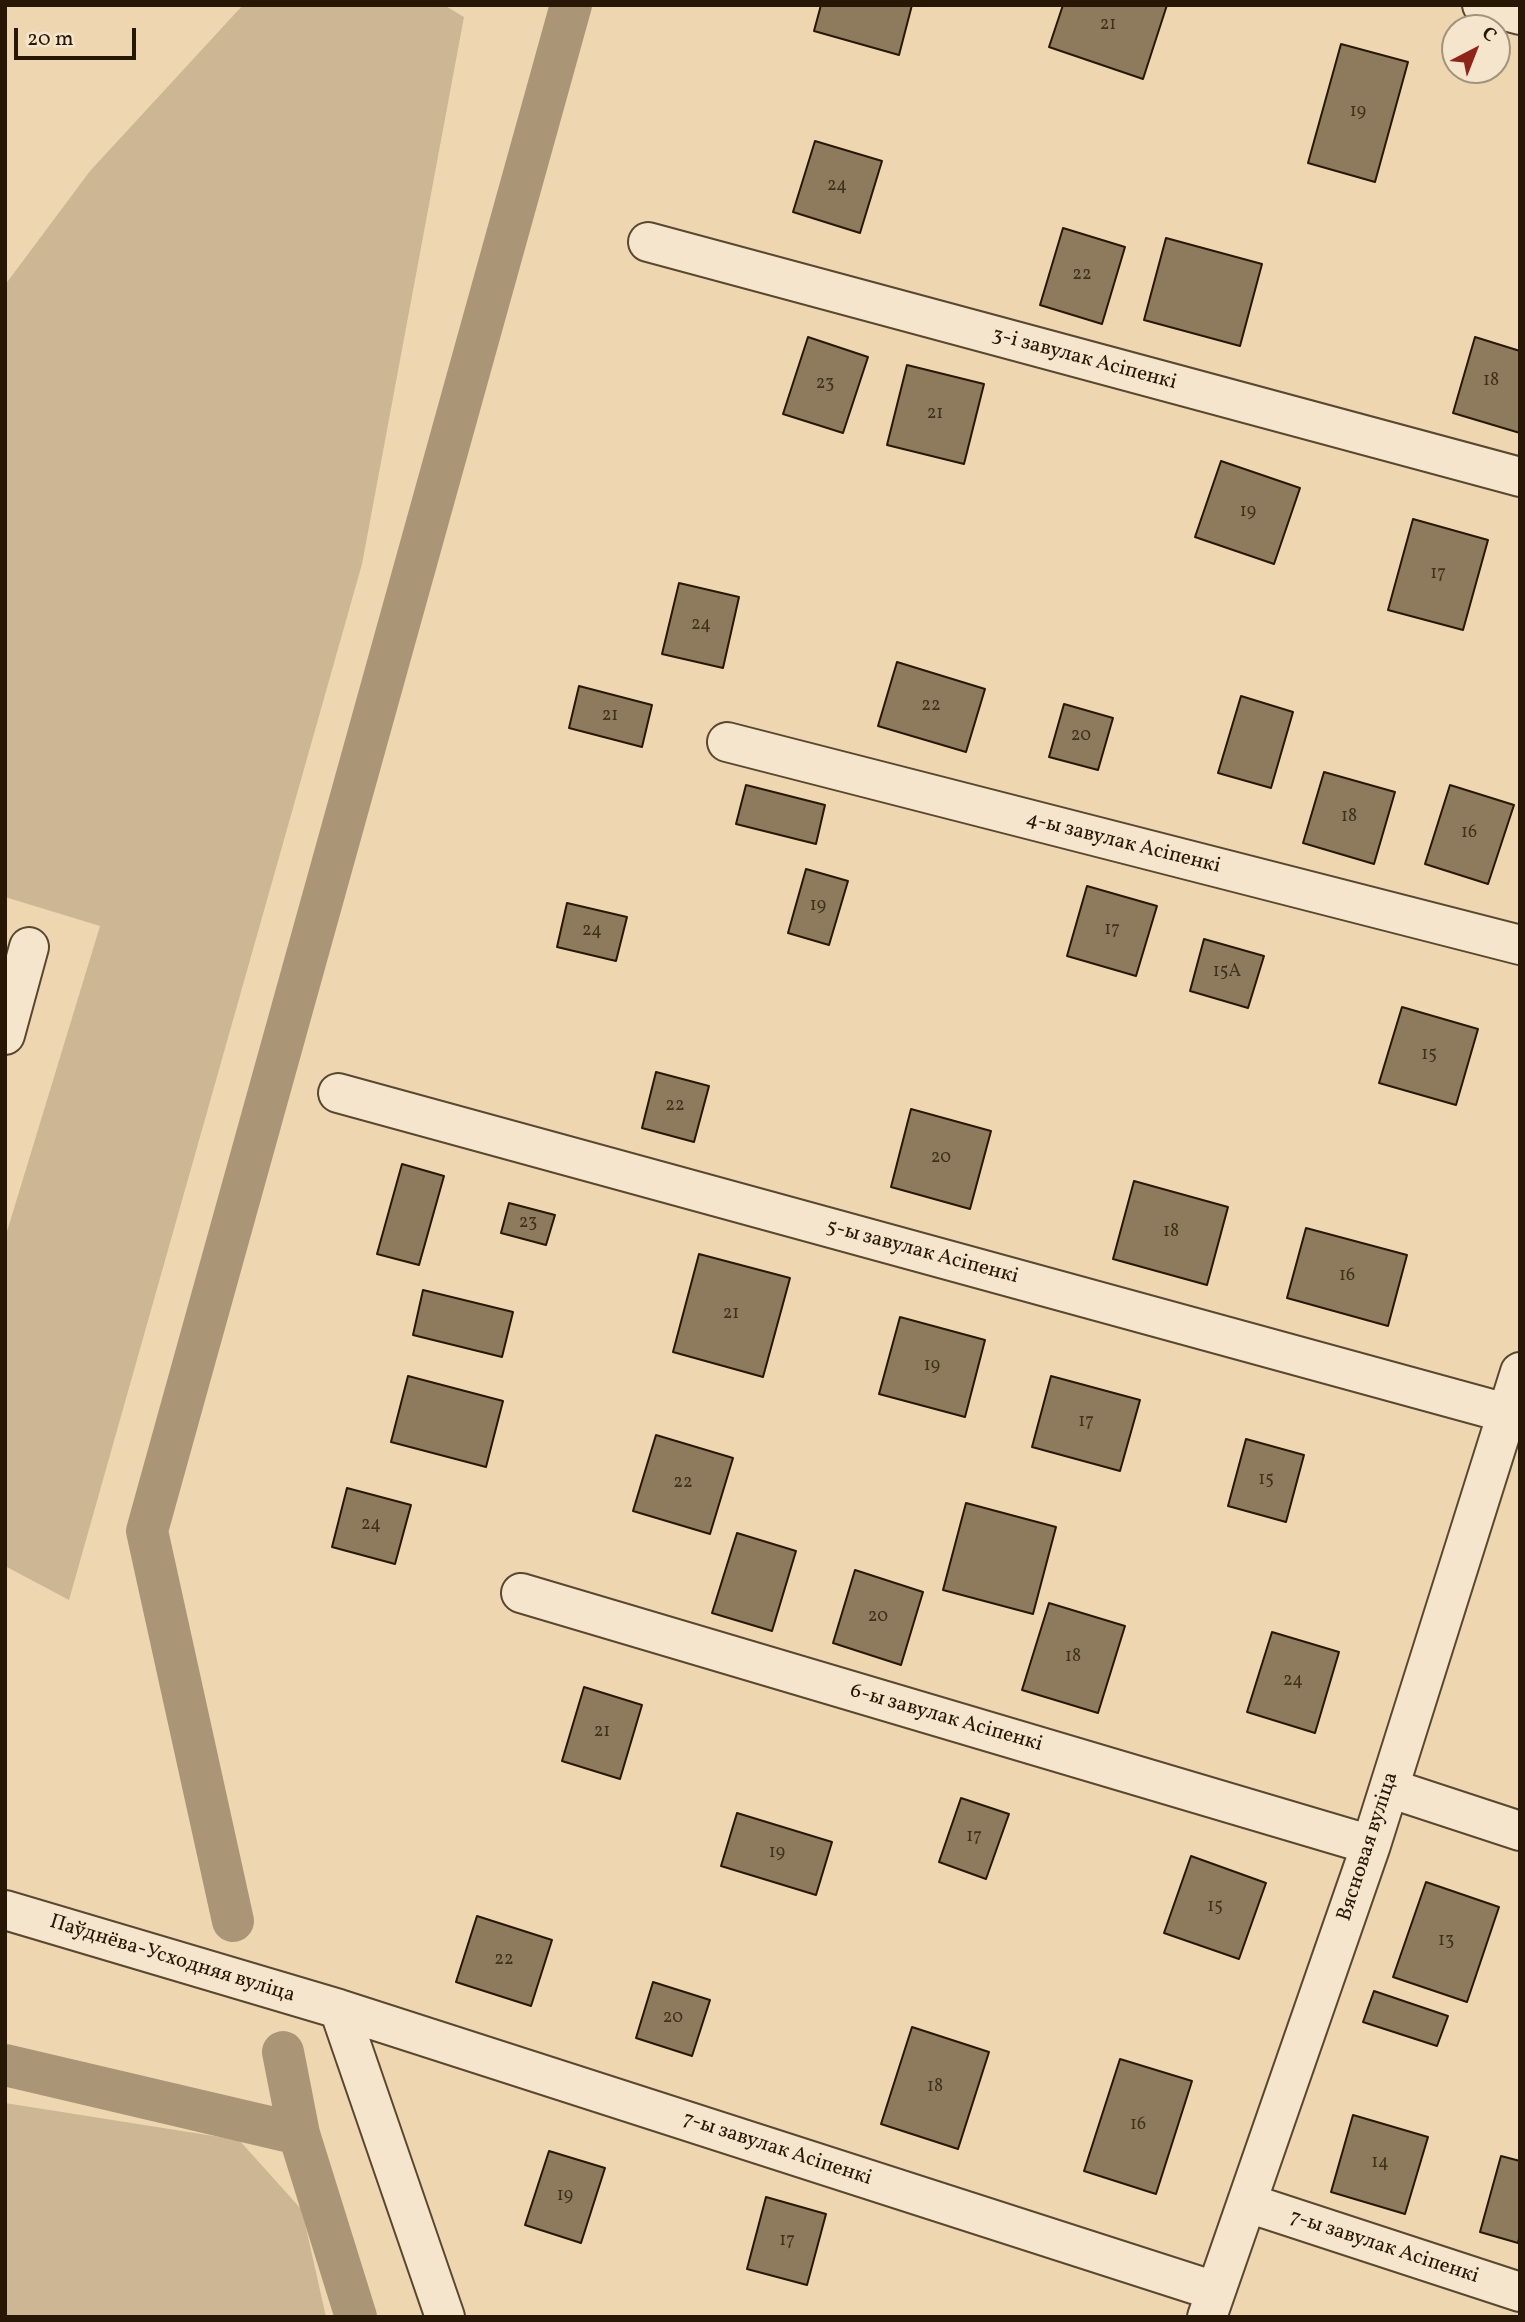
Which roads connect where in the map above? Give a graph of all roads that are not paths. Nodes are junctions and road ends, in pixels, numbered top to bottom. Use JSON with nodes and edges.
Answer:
{"nodes":[{"id":1,"x":1482,"y":5,"type":"edge"},
{"id":2,"x":1520,"y":15,"type":"edge"},
{"id":3,"x":648,"y":242,"type":"dead end"},
{"id":4,"x":1520,"y":477,"type":"edge"},
{"id":5,"x":727,"y":742,"type":"dead end"},
{"id":6,"x":1520,"y":945,"type":"edge"},
{"id":7,"x":29,"y":947,"type":"dead end"},
{"id":8,"x":5,"y":1035,"type":"edge"},
{"id":9,"x":338,"y":1093,"type":"dead end"},
{"id":10,"x":1520,"y":1373,"type":"edge"},
{"id":11,"x":1506,"y":1413,"type":"junction"},
{"id":12,"x":521,"y":1594,"type":"dead end"},
{"id":13,"x":1390,"y":1788,"type":"junction"},
{"id":14,"x":1520,"y":1831,"type":"edge"},
{"id":15,"x":1371,"y":1845,"type":"junction"},
{"id":16,"x":5,"y":1910,"type":"edge"},
{"id":17,"x":339,"y":2010,"type":"junction"},
{"id":18,"x":1248,"y":2203,"type":"junction"},
{"id":19,"x":1520,"y":2292,"type":"edge"},
{"id":20,"x":1211,"y":2304,"type":"edge"},
{"id":21,"x":445,"y":2317,"type":"edge"}],
"edges":[{"from":1,"to":2,"type":"street"},
{"from":3,"to":4,"type":"street","name":"3-і завулак Асіпенкі"},
{"from":5,"to":6,"type":"street","name":"4-ы завулак Асіпенкі"},
{"from":7,"to":8,"type":"street"},
{"from":9,"to":11,"type":"street","name":"5-ы завулак Асіпенкі"},
{"from":10,"to":11,"type":"street","name":"Вясновая вуліца"},
{"from":11,"to":13,"type":"street","name":"Вясновая вуліца"},
{"from":12,"to":15,"type":"street","name":"6-ы завулак Асіпенкі"},
{"from":13,"to":14,"type":"street"},
{"from":13,"to":15,"type":"street","name":"Вясновая вуліца"},
{"from":15,"to":18,"type":"street","name":"Вясновая вуліца"},
{"from":16,"to":17,"type":"street","name":"Паўднёва-Усходняя вуліца"},
{"from":17,"to":20,"type":"street","name":"7-ы завулак Асіпенкі"},
{"from":17,"to":21,"type":"street"},
{"from":18,"to":19,"type":"street","name":"7-ы завулак Асіпенкі"},
{"from":18,"to":20,"type":"street","name":"Вясновая вуліца"}]}
